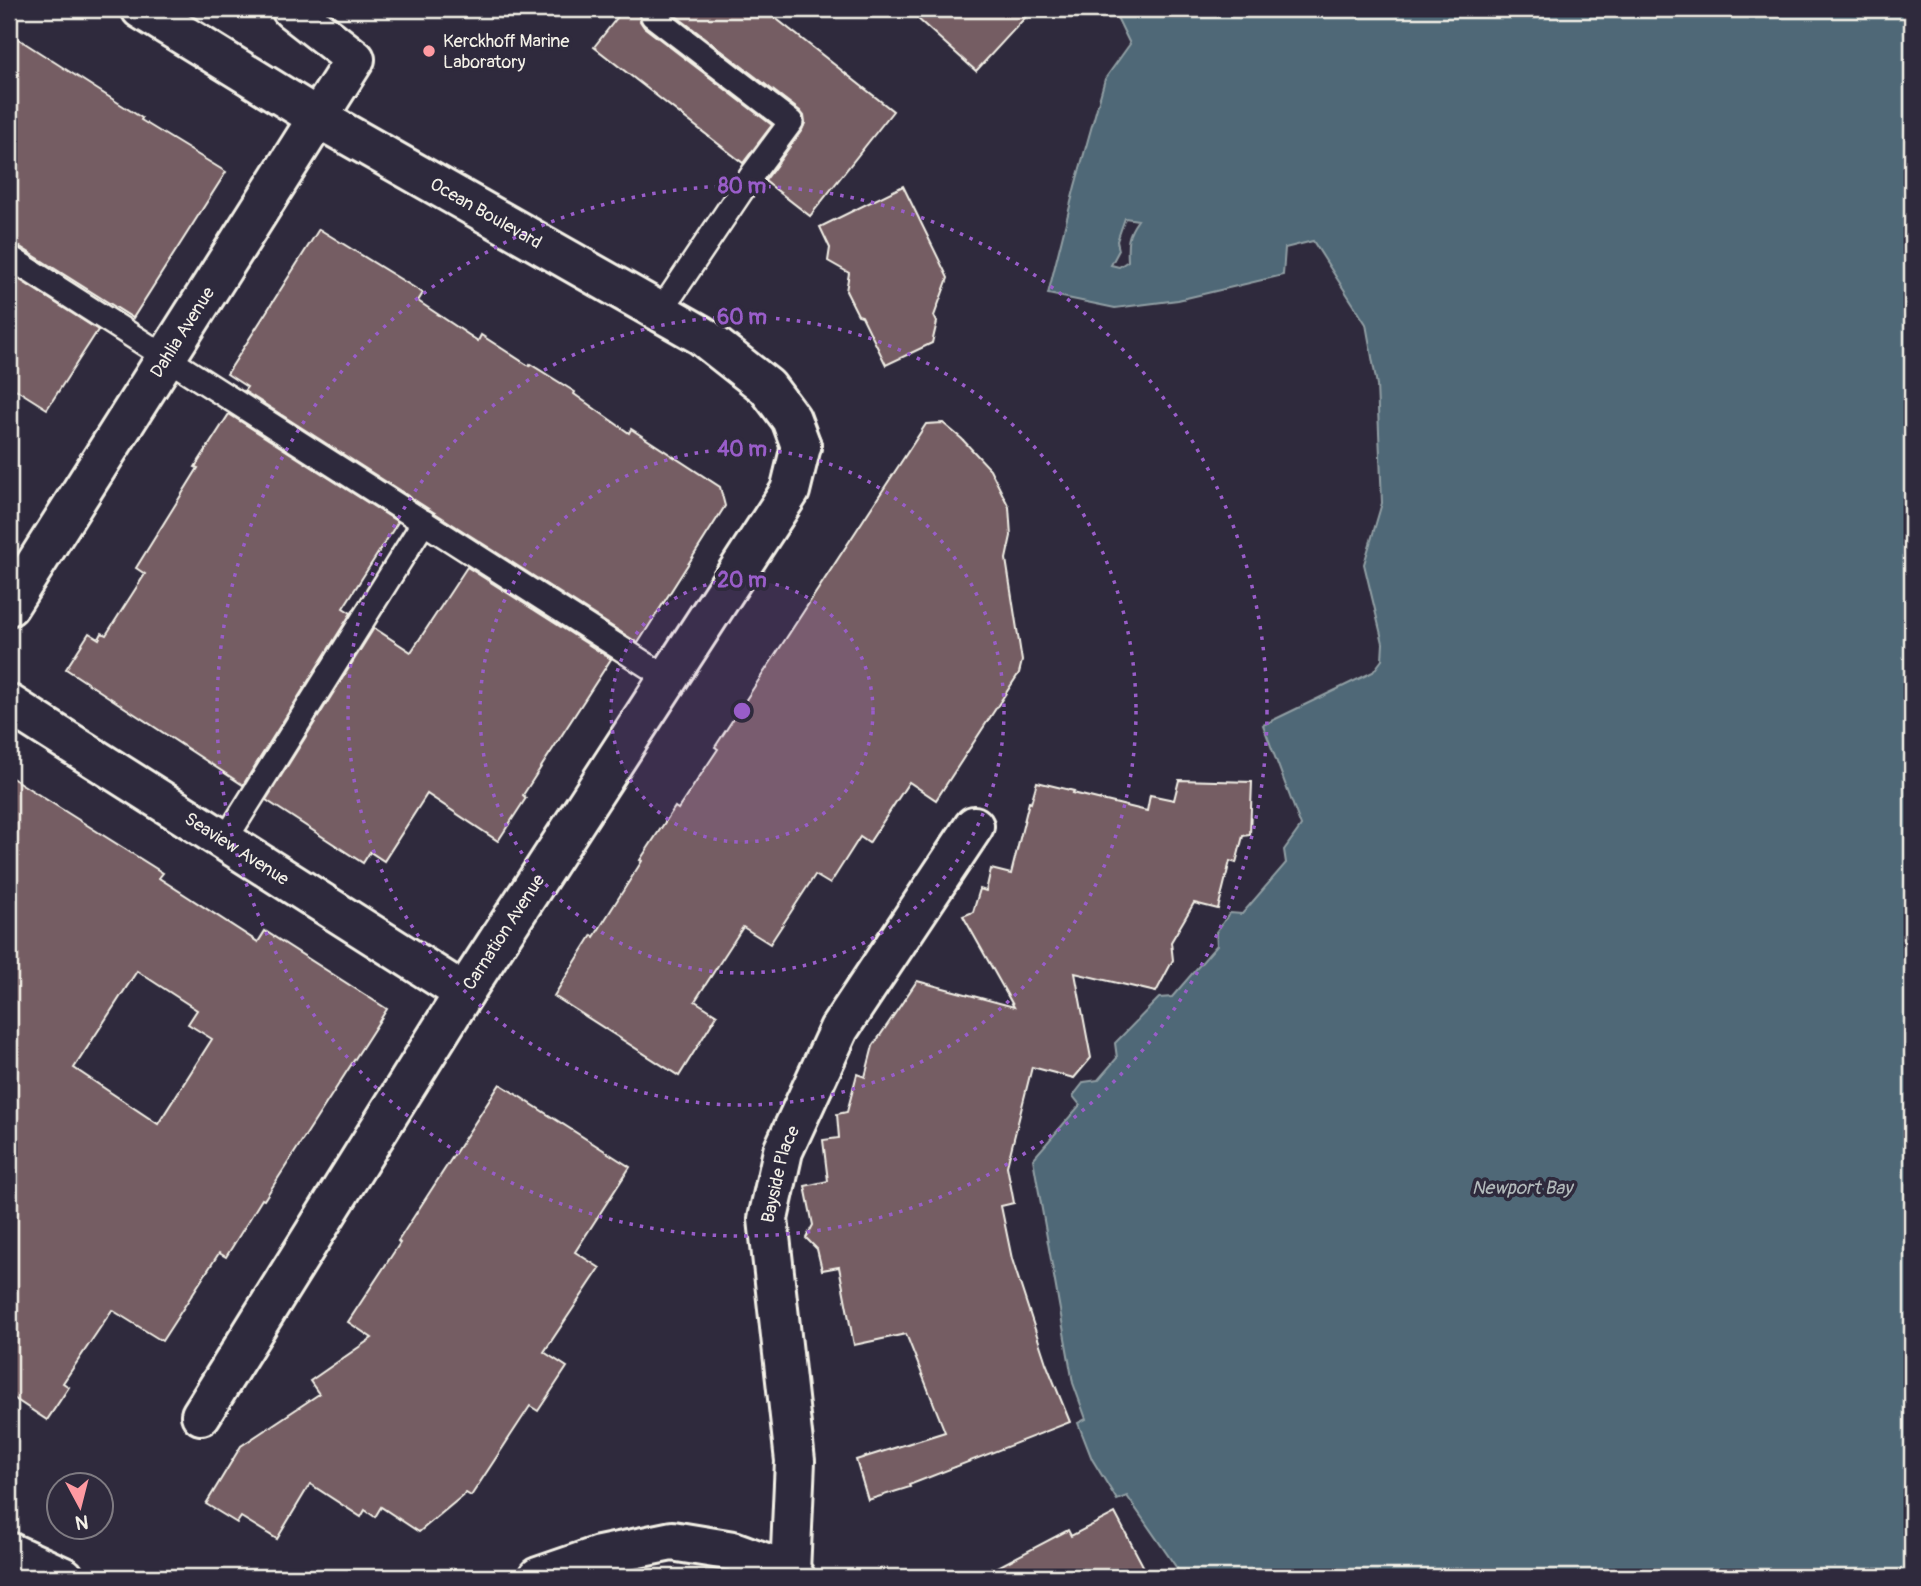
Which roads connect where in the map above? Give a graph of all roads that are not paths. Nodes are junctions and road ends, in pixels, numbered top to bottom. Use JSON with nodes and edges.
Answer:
{"nodes":[{"id":1,"x":141,"y":9,"type":"edge"},
{"id":2,"x":291,"y":9,"type":"edge"},
{"id":3,"x":653,"y":16,"type":"dead end"},
{"id":4,"x":318,"y":118,"type":"junction"},
{"id":5,"x":9,"y":257,"type":"edge"},
{"id":6,"x":660,"y":312,"type":"junction"},
{"id":7,"x":166,"y":358,"type":"junction"},
{"id":8,"x":801,"y":446,"type":"joint"},
{"id":9,"x":424,"y":522,"type":"junction"},
{"id":10,"x":9,"y":606,"type":"edge"},
{"id":11,"x":667,"y":678,"type":"junction"},
{"id":12,"x":9,"y":704,"type":"edge"},
{"id":13,"x":974,"y":826,"type":"dead end"},
{"id":14,"x":225,"y":840,"type":"junction"},
{"id":15,"x":464,"y":993,"type":"junction"},
{"id":16,"x":201,"y":1415,"type":"dead end"},
{"id":17,"x":9,"y":1552,"type":"edge"},
{"id":18,"x":792,"y":1575,"type":"edge"},
{"id":19,"x":64,"y":1577,"type":"edge"},
{"id":20,"x":538,"y":1577,"type":"edge"}],
"edges":[{"from":1,"to":4,"type":"street","name":"Ocean Boulevard"},
{"from":2,"to":4,"type":"street","name":"Dahlia Avenue"},
{"from":3,"to":6,"type":"lane"},
{"from":4,"to":6,"type":"street","name":"Ocean Boulevard"},
{"from":4,"to":7,"type":"street","name":"Dahlia Avenue"},
{"from":5,"to":7,"type":"lane"},
{"from":6,"to":8,"type":"street","name":"Ocean Boulevard"},
{"from":7,"to":9,"type":"lane"},
{"from":7,"to":10,"type":"street","name":"Dahlia Avenue"},
{"from":8,"to":11,"type":"street","name":"Carnation Avenue"},
{"from":9,"to":11,"type":"lane"},
{"from":9,"to":14,"type":"lane"},
{"from":11,"to":15,"type":"street","name":"Carnation Avenue"},
{"from":12,"to":14,"type":"street","name":"Seaview Avenue"},
{"from":13,"to":18,"type":"street","name":"Bayside Place"},
{"from":14,"to":15,"type":"street","name":"Seaview Avenue"},
{"from":15,"to":16,"type":"street","name":"Carnation Avenue"},
{"from":17,"to":19,"type":"street"},
{"from":18,"to":20,"type":"street"}]}
